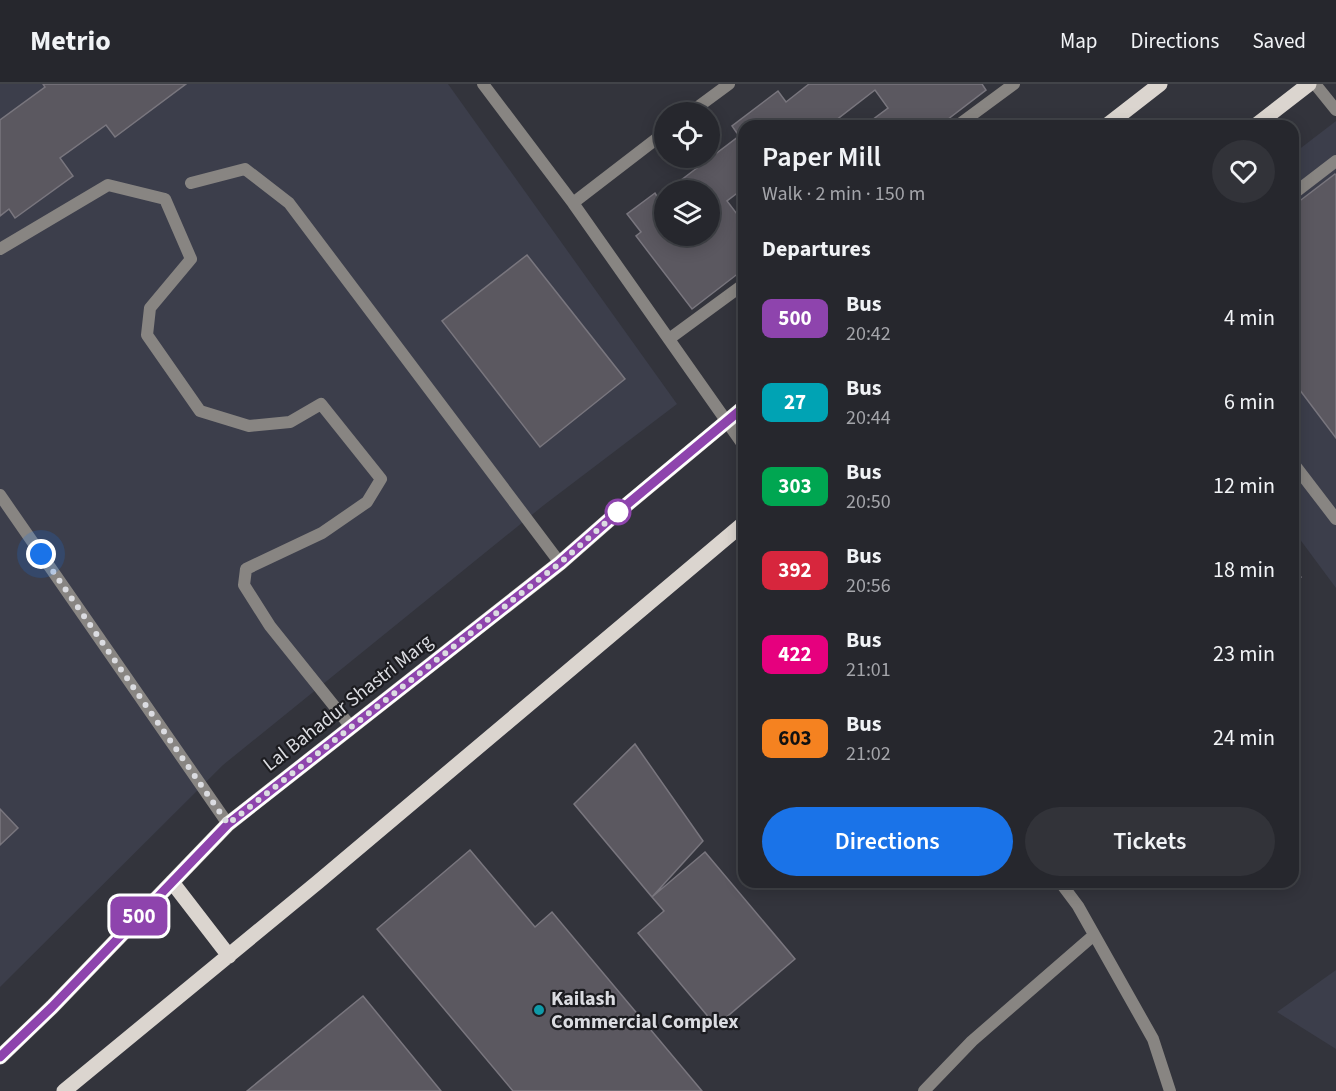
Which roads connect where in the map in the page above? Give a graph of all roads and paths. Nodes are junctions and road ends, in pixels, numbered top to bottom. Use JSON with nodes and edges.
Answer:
{"nodes":[{"id":1,"x":483,"y":84,"type":"edge"},
{"id":2,"x":729,"y":84,"type":"edge"},
{"id":3,"x":1014,"y":84,"type":"edge"},
{"id":4,"x":1160,"y":84,"type":"edge"},
{"id":5,"x":1309,"y":84,"type":"edge"},
{"id":6,"x":1316,"y":84,"type":"edge"},
{"id":7,"x":705,"y":102,"type":"edge"},
{"id":8,"x":1336,"y":110,"type":"edge"},
{"id":9,"x":965,"y":120,"type":"edge"},
{"id":10,"x":1114,"y":120,"type":"edge"},
{"id":11,"x":1263,"y":120,"type":"edge"},
{"id":12,"x":654,"y":141,"type":"edge"},
{"id":13,"x":1336,"y":161,"type":"edge"},
{"id":14,"x":191,"y":183,"type":"dead end"},
{"id":15,"x":1299,"y":189,"type":"edge"},
{"id":16,"x":573,"y":203,"type":"junction"},
{"id":17,"x":0,"y":249,"type":"edge"},
{"id":18,"x":738,"y":288,"type":"edge"},
{"id":19,"x":669,"y":339,"type":"junction"},
{"id":20,"x":738,"y":412,"type":"edge"},
{"id":21,"x":727,"y":420,"type":"junction"},
{"id":22,"x":738,"y":437,"type":"edge"},
{"id":23,"x":1299,"y":471,"type":"edge"},
{"id":24,"x":0,"y":495,"type":"edge"},
{"id":25,"x":1336,"y":519,"type":"edge"},
{"id":26,"x":738,"y":528,"type":"edge"},
{"id":27,"x":560,"y":563,"type":"junction"},
{"id":28,"x":351,"y":727,"type":"junction"},
{"id":29,"x":228,"y":824,"type":"junction"},
{"id":30,"x":172,"y":882,"type":"junction"},
{"id":31,"x":1064,"y":888,"type":"edge"},
{"id":32,"x":1094,"y":935,"type":"junction"},
{"id":33,"x":229,"y":956,"type":"junction"},
{"id":34,"x":0,"y":1057,"type":"edge"},
{"id":35,"x":64,"y":1091,"type":"edge"},
{"id":36,"x":924,"y":1091,"type":"edge"},
{"id":37,"x":1170,"y":1091,"type":"edge"}],
"edges":[{"from":1,"to":16,"type":"street"},
{"from":2,"to":7,"type":"street"},
{"from":3,"to":9,"type":"street"},
{"from":4,"to":10,"type":"main road"},
{"from":5,"to":11,"type":"main road"},
{"from":6,"to":8,"type":"street"},
{"from":12,"to":16,"type":"street"},
{"from":13,"to":15,"type":"street"},
{"from":14,"to":27,"type":"street"},
{"from":16,"to":19,"type":"street"},
{"from":17,"to":28,"type":"street"},
{"from":18,"to":19,"type":"street"},
{"from":19,"to":21,"type":"street"},
{"from":20,"to":21,"type":"main road","name":"Lal Bahadur Shastri Marg"},
{"from":21,"to":22,"type":"street"},
{"from":21,"to":27,"type":"main road","name":"Lal Bahadur Shastri Marg"},
{"from":23,"to":25,"type":"street"},
{"from":24,"to":29,"type":"street"},
{"from":26,"to":33,"type":"main road"},
{"from":27,"to":28,"type":"main road","name":"Lal Bahadur Shastri Marg"},
{"from":28,"to":29,"type":"main road","name":"Lal Bahadur Shastri Marg"},
{"from":29,"to":30,"type":"main road","name":"Lal Bahadur Shastri Marg"},
{"from":30,"to":33,"type":"main road"},
{"from":30,"to":34,"type":"main road","name":"Lal Bahadur Shastri Marg"},
{"from":31,"to":32,"type":"street"},
{"from":32,"to":36,"type":"street"},
{"from":32,"to":37,"type":"street"},
{"from":33,"to":35,"type":"main road"}]}
